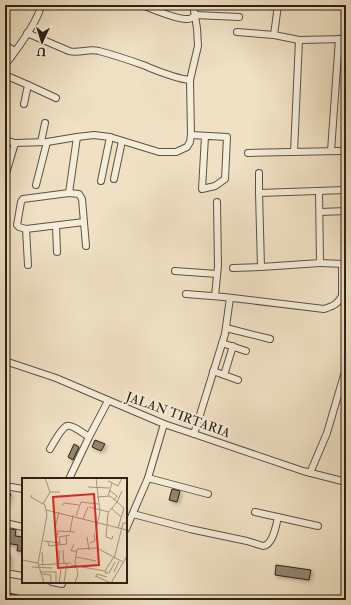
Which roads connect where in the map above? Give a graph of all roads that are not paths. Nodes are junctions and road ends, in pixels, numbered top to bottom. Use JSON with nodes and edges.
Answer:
{"nodes":[{"id":1,"x":41,"y":5,"type":"edge"},
{"id":2,"x":142,"y":5,"type":"edge"},
{"id":3,"x":193,"y":5,"type":"edge"},
{"id":4,"x":278,"y":5,"type":"edge"},
{"id":5,"x":195,"y":15,"type":"junction"},
{"id":6,"x":239,"y":17,"type":"dead end"},
{"id":7,"x":237,"y":32,"type":"dead end"},
{"id":8,"x":27,"y":33,"type":"junction"},
{"id":9,"x":274,"y":34,"type":"junction"},
{"id":10,"x":339,"y":39,"type":"junction"},
{"id":11,"x":346,"y":39,"type":"edge"},
{"id":12,"x":299,"y":40,"type":"junction"},
{"id":13,"x":5,"y":45,"type":"edge"},
{"id":14,"x":15,"y":51,"type":"junction"},
{"id":15,"x":5,"y":65,"type":"edge"},
{"id":16,"x":5,"y":75,"type":"edge"},
{"id":17,"x":190,"y":80,"type":"junction"},
{"id":18,"x":28,"y":85,"type":"junction"},
{"id":19,"x":56,"y":98,"type":"dead end"},
{"id":20,"x":24,"y":104,"type":"dead end"},
{"id":21,"x":45,"y":123,"type":"dead end"},
{"id":22,"x":191,"y":135,"type":"junction"},
{"id":23,"x":205,"y":136,"type":"junction"},
{"id":24,"x":77,"y":137,"type":"junction"},
{"id":25,"x":110,"y":137,"type":"junction"},
{"id":26,"x":5,"y":140,"type":"edge"},
{"id":27,"x":122,"y":141,"type":"junction"},
{"id":28,"x":44,"y":142,"type":"junction"},
{"id":29,"x":15,"y":143,"type":"junction"},
{"id":30,"x":331,"y":151,"type":"junction"},
{"id":31,"x":340,"y":151,"type":"dead end"},
{"id":32,"x":294,"y":152,"type":"junction"},
{"id":33,"x":248,"y":153,"type":"dead end"},
{"id":34,"x":259,"y":173,"type":"dead end"},
{"id":35,"x":5,"y":177,"type":"edge"},
{"id":36,"x":114,"y":179,"type":"dead end"},
{"id":37,"x":101,"y":181,"type":"dead end"},
{"id":38,"x":36,"y":185,"type":"dead end"},
{"id":39,"x":346,"y":190,"type":"edge"},
{"id":40,"x":319,"y":191,"type":"junction"},
{"id":41,"x":69,"y":193,"type":"junction"},
{"id":42,"x":259,"y":193,"type":"junction"},
{"id":43,"x":217,"y":202,"type":"dead end"},
{"id":44,"x":346,"y":211,"type":"edge"},
{"id":45,"x":320,"y":212,"type":"junction"},
{"id":46,"x":84,"y":222,"type":"junction"},
{"id":47,"x":56,"y":226,"type":"junction"},
{"id":48,"x":26,"y":228,"type":"junction"},
{"id":49,"x":86,"y":246,"type":"dead end"},
{"id":50,"x":57,"y":252,"type":"dead end"},
{"id":51,"x":320,"y":263,"type":"junction"},
{"id":52,"x":344,"y":264,"type":"edge"},
{"id":53,"x":28,"y":265,"type":"dead end"},
{"id":54,"x":261,"y":267,"type":"junction"},
{"id":55,"x":233,"y":268,"type":"dead end"},
{"id":56,"x":175,"y":271,"type":"dead end"},
{"id":57,"x":217,"y":274,"type":"junction"},
{"id":58,"x":186,"y":294,"type":"dead end"},
{"id":59,"x":215,"y":296,"type":"junction"},
{"id":60,"x":230,"y":298,"type":"junction"},
{"id":61,"x":226,"y":328,"type":"junction"},
{"id":62,"x":270,"y":338,"type":"dead end"},
{"id":63,"x":222,"y":343,"type":"junction"},
{"id":64,"x":232,"y":346,"type":"junction"},
{"id":65,"x":246,"y":351,"type":"dead end"},
{"id":66,"x":5,"y":361,"type":"edge"},
{"id":67,"x":346,"y":368,"type":"edge"},
{"id":68,"x":213,"y":371,"type":"junction"},
{"id":69,"x":224,"y":375,"type":"junction"},
{"id":70,"x":238,"y":380,"type":"dead end"},
{"id":71,"x":108,"y":401,"type":"junction"},
{"id":72,"x":164,"y":424,"type":"junction"},
{"id":73,"x":194,"y":434,"type":"junction"},
{"id":74,"x":89,"y":437,"type":"junction"},
{"id":75,"x":50,"y":449,"type":"dead end"},
{"id":76,"x":310,"y":473,"type":"junction"},
{"id":77,"x":69,"y":478,"type":"edge"},
{"id":78,"x":148,"y":478,"type":"junction"},
{"id":79,"x":346,"y":482,"type":"edge"},
{"id":80,"x":5,"y":486,"type":"edge"},
{"id":81,"x":22,"y":489,"type":"edge"},
{"id":82,"x":208,"y":494,"type":"dead end"},
{"id":83,"x":255,"y":512,"type":"dead end"},
{"id":84,"x":133,"y":514,"type":"junction"},
{"id":85,"x":278,"y":517,"type":"junction"},
{"id":86,"x":5,"y":523,"type":"edge"},
{"id":87,"x":318,"y":526,"type":"dead end"},
{"id":88,"x":127,"y":527,"type":"edge"},
{"id":89,"x":22,"y":528,"type":"edge"},
{"id":90,"x":5,"y":573,"type":"edge"},
{"id":91,"x":22,"y":576,"type":"edge"},
{"id":92,"x":57,"y":583,"type":"edge"},
{"id":93,"x":62,"y":584,"type":"dead end"}],
"edges":[{"from":1,"to":8,"type":"street"},
{"from":2,"to":5,"type":"street"},
{"from":3,"to":5,"type":"street"},
{"from":4,"to":9,"type":"street"},
{"from":5,"to":6,"type":"street"},
{"from":5,"to":17,"type":"street"},
{"from":7,"to":9,"type":"street"},
{"from":8,"to":14,"type":"street"},
{"from":8,"to":17,"type":"street"},
{"from":9,"to":12,"type":"street"},
{"from":10,"to":11,"type":"street"},
{"from":10,"to":12,"type":"street"},
{"from":10,"to":30,"type":"street"},
{"from":12,"to":32,"type":"street"},
{"from":13,"to":14,"type":"street"},
{"from":14,"to":15,"type":"street"},
{"from":16,"to":18,"type":"street"},
{"from":17,"to":22,"type":"street"},
{"from":18,"to":19,"type":"street"},
{"from":18,"to":20,"type":"street"},
{"from":21,"to":28,"type":"street"},
{"from":22,"to":23,"type":"street"},
{"from":22,"to":27,"type":"street"},
{"from":23,"to":23,"type":"street"},
{"from":24,"to":25,"type":"street"},
{"from":24,"to":28,"type":"street"},
{"from":24,"to":41,"type":"street"},
{"from":25,"to":27,"type":"street"},
{"from":25,"to":37,"type":"street"},
{"from":26,"to":29,"type":"street"},
{"from":27,"to":36,"type":"street"},
{"from":28,"to":29,"type":"street"},
{"from":28,"to":38,"type":"street"},
{"from":29,"to":35,"type":"street"},
{"from":30,"to":31,"type":"street"},
{"from":30,"to":32,"type":"street"},
{"from":32,"to":33,"type":"street"},
{"from":34,"to":42,"type":"street"},
{"from":39,"to":40,"type":"street"},
{"from":40,"to":42,"type":"street"},
{"from":40,"to":45,"type":"street"},
{"from":41,"to":46,"type":"street"},
{"from":41,"to":48,"type":"street"},
{"from":42,"to":54,"type":"street"},
{"from":43,"to":57,"type":"street"},
{"from":44,"to":45,"type":"street"},
{"from":45,"to":51,"type":"street"},
{"from":46,"to":47,"type":"street"},
{"from":46,"to":49,"type":"street"},
{"from":47,"to":48,"type":"street"},
{"from":47,"to":50,"type":"street"},
{"from":48,"to":53,"type":"street"},
{"from":51,"to":52,"type":"street"},
{"from":51,"to":54,"type":"street"},
{"from":52,"to":60,"type":"street"},
{"from":54,"to":55,"type":"street"},
{"from":56,"to":57,"type":"street"},
{"from":57,"to":59,"type":"street"},
{"from":58,"to":59,"type":"street"},
{"from":59,"to":60,"type":"street"},
{"from":60,"to":61,"type":"street"},
{"from":61,"to":62,"type":"street"},
{"from":61,"to":63,"type":"street"},
{"from":63,"to":64,"type":"street"},
{"from":63,"to":68,"type":"street"},
{"from":64,"to":65,"type":"street"},
{"from":64,"to":69,"type":"street"},
{"from":66,"to":71,"type":"street","name":"JALAN TIRTARIA"},
{"from":67,"to":76,"type":"street"},
{"from":68,"to":69,"type":"street"},
{"from":68,"to":73,"type":"street"},
{"from":69,"to":70,"type":"street"},
{"from":71,"to":72,"type":"street","name":"JALAN TIRTARIA"},
{"from":71,"to":74,"type":"street"},
{"from":72,"to":73,"type":"street","name":"JALAN TIRTARIA"},
{"from":72,"to":78,"type":"street"},
{"from":73,"to":76,"type":"street","name":"JALAN TIRTARIA"},
{"from":74,"to":75,"type":"street"},
{"from":74,"to":77,"type":"street"},
{"from":76,"to":79,"type":"street","name":"JALAN TIRTARIA"},
{"from":78,"to":82,"type":"street"},
{"from":78,"to":84,"type":"street"},
{"from":80,"to":81,"type":"street"},
{"from":83,"to":85,"type":"street"},
{"from":84,"to":85,"type":"street"},
{"from":84,"to":88,"type":"street"},
{"from":85,"to":87,"type":"street"},
{"from":86,"to":89,"type":"street"},
{"from":90,"to":91,"type":"street"},
{"from":92,"to":93,"type":"street"}]}
